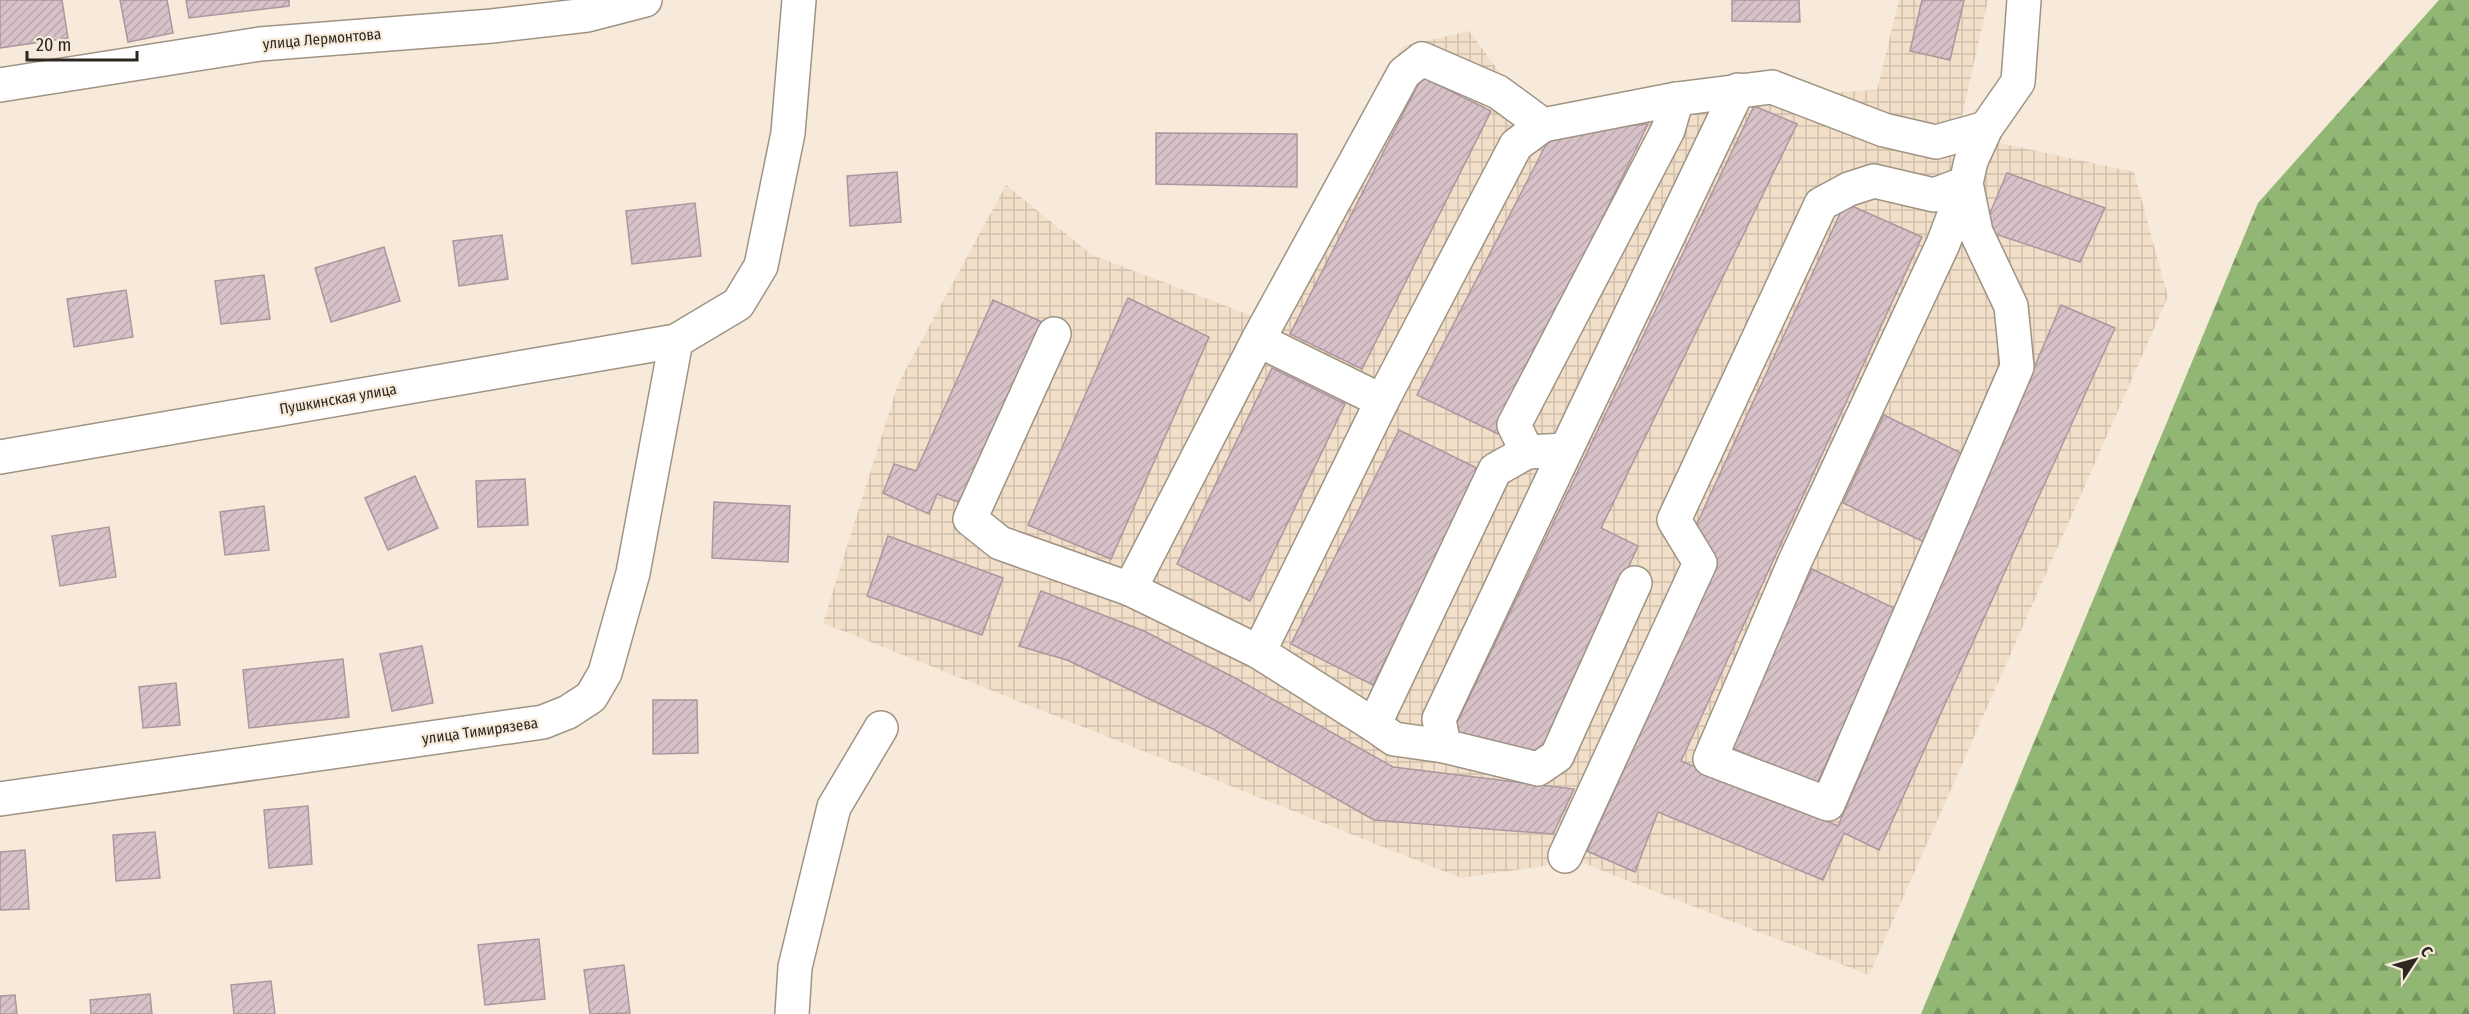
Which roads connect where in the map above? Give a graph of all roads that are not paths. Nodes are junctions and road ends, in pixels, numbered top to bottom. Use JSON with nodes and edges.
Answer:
{"nodes":[{"id":1,"x":645,"y":0,"type":"edge"},
{"id":2,"x":799,"y":0,"type":"edge"},
{"id":3,"x":2024,"y":0,"type":"edge"},
{"id":4,"x":0,"y":85,"type":"edge"},
{"id":5,"x":1738,"y":90,"type":"junction"},
{"id":6,"x":1677,"y":99,"type":"junction"},
{"id":7,"x":1543,"y":125,"type":"junction"},
{"id":8,"x":1986,"y":128,"type":"junction"},
{"id":9,"x":1966,"y":183,"type":"junction"},
{"id":10,"x":1054,"y":334,"type":"dead end"},
{"id":11,"x":1258,"y":340,"type":"junction"},
{"id":12,"x":676,"y":341,"type":"junction"},
{"id":13,"x":1382,"y":401,"type":"junction"},
{"id":14,"x":1566,"y":450,"type":"junction"},
{"id":15,"x":1527,"y":452,"type":"junction"},
{"id":16,"x":0,"y":457,"type":"edge"},
{"id":17,"x":1635,"y":583,"type":"dead end"},
{"id":18,"x":1130,"y":589,"type":"junction"},
{"id":19,"x":1259,"y":652,"type":"junction"},
{"id":20,"x":1374,"y":725,"type":"junction"},
{"id":21,"x":881,"y":728,"type":"dead end"},
{"id":22,"x":1444,"y":747,"type":"junction"},
{"id":23,"x":0,"y":800,"type":"edge"},
{"id":24,"x":1566,"y":856,"type":"dead end"},
{"id":25,"x":792,"y":1014,"type":"edge"}],
"edges":[{"from":1,"to":4,"type":"street","name":"улица Лермонтова"},
{"from":2,"to":12,"type":"street"},
{"from":3,"to":8,"type":"street"},
{"from":5,"to":6,"type":"street"},
{"from":5,"to":8,"type":"street"},
{"from":5,"to":14,"type":"street"},
{"from":6,"to":7,"type":"street"},
{"from":6,"to":15,"type":"street"},
{"from":7,"to":11,"type":"street"},
{"from":7,"to":13,"type":"street"},
{"from":8,"to":9,"type":"street"},
{"from":9,"to":9,"type":"street"},
{"from":9,"to":24,"type":"street"},
{"from":10,"to":18,"type":"street"},
{"from":11,"to":13,"type":"street"},
{"from":11,"to":18,"type":"street"},
{"from":12,"to":16,"type":"street","name":"Пушкинская улица"},
{"from":12,"to":23,"type":"street","name":"улица Тимирязева"},
{"from":13,"to":19,"type":"street"},
{"from":14,"to":15,"type":"street"},
{"from":14,"to":22,"type":"street"},
{"from":15,"to":20,"type":"street"},
{"from":17,"to":22,"type":"street"},
{"from":18,"to":19,"type":"street"},
{"from":19,"to":20,"type":"street"},
{"from":20,"to":22,"type":"street"},
{"from":21,"to":25,"type":"street"}]}
